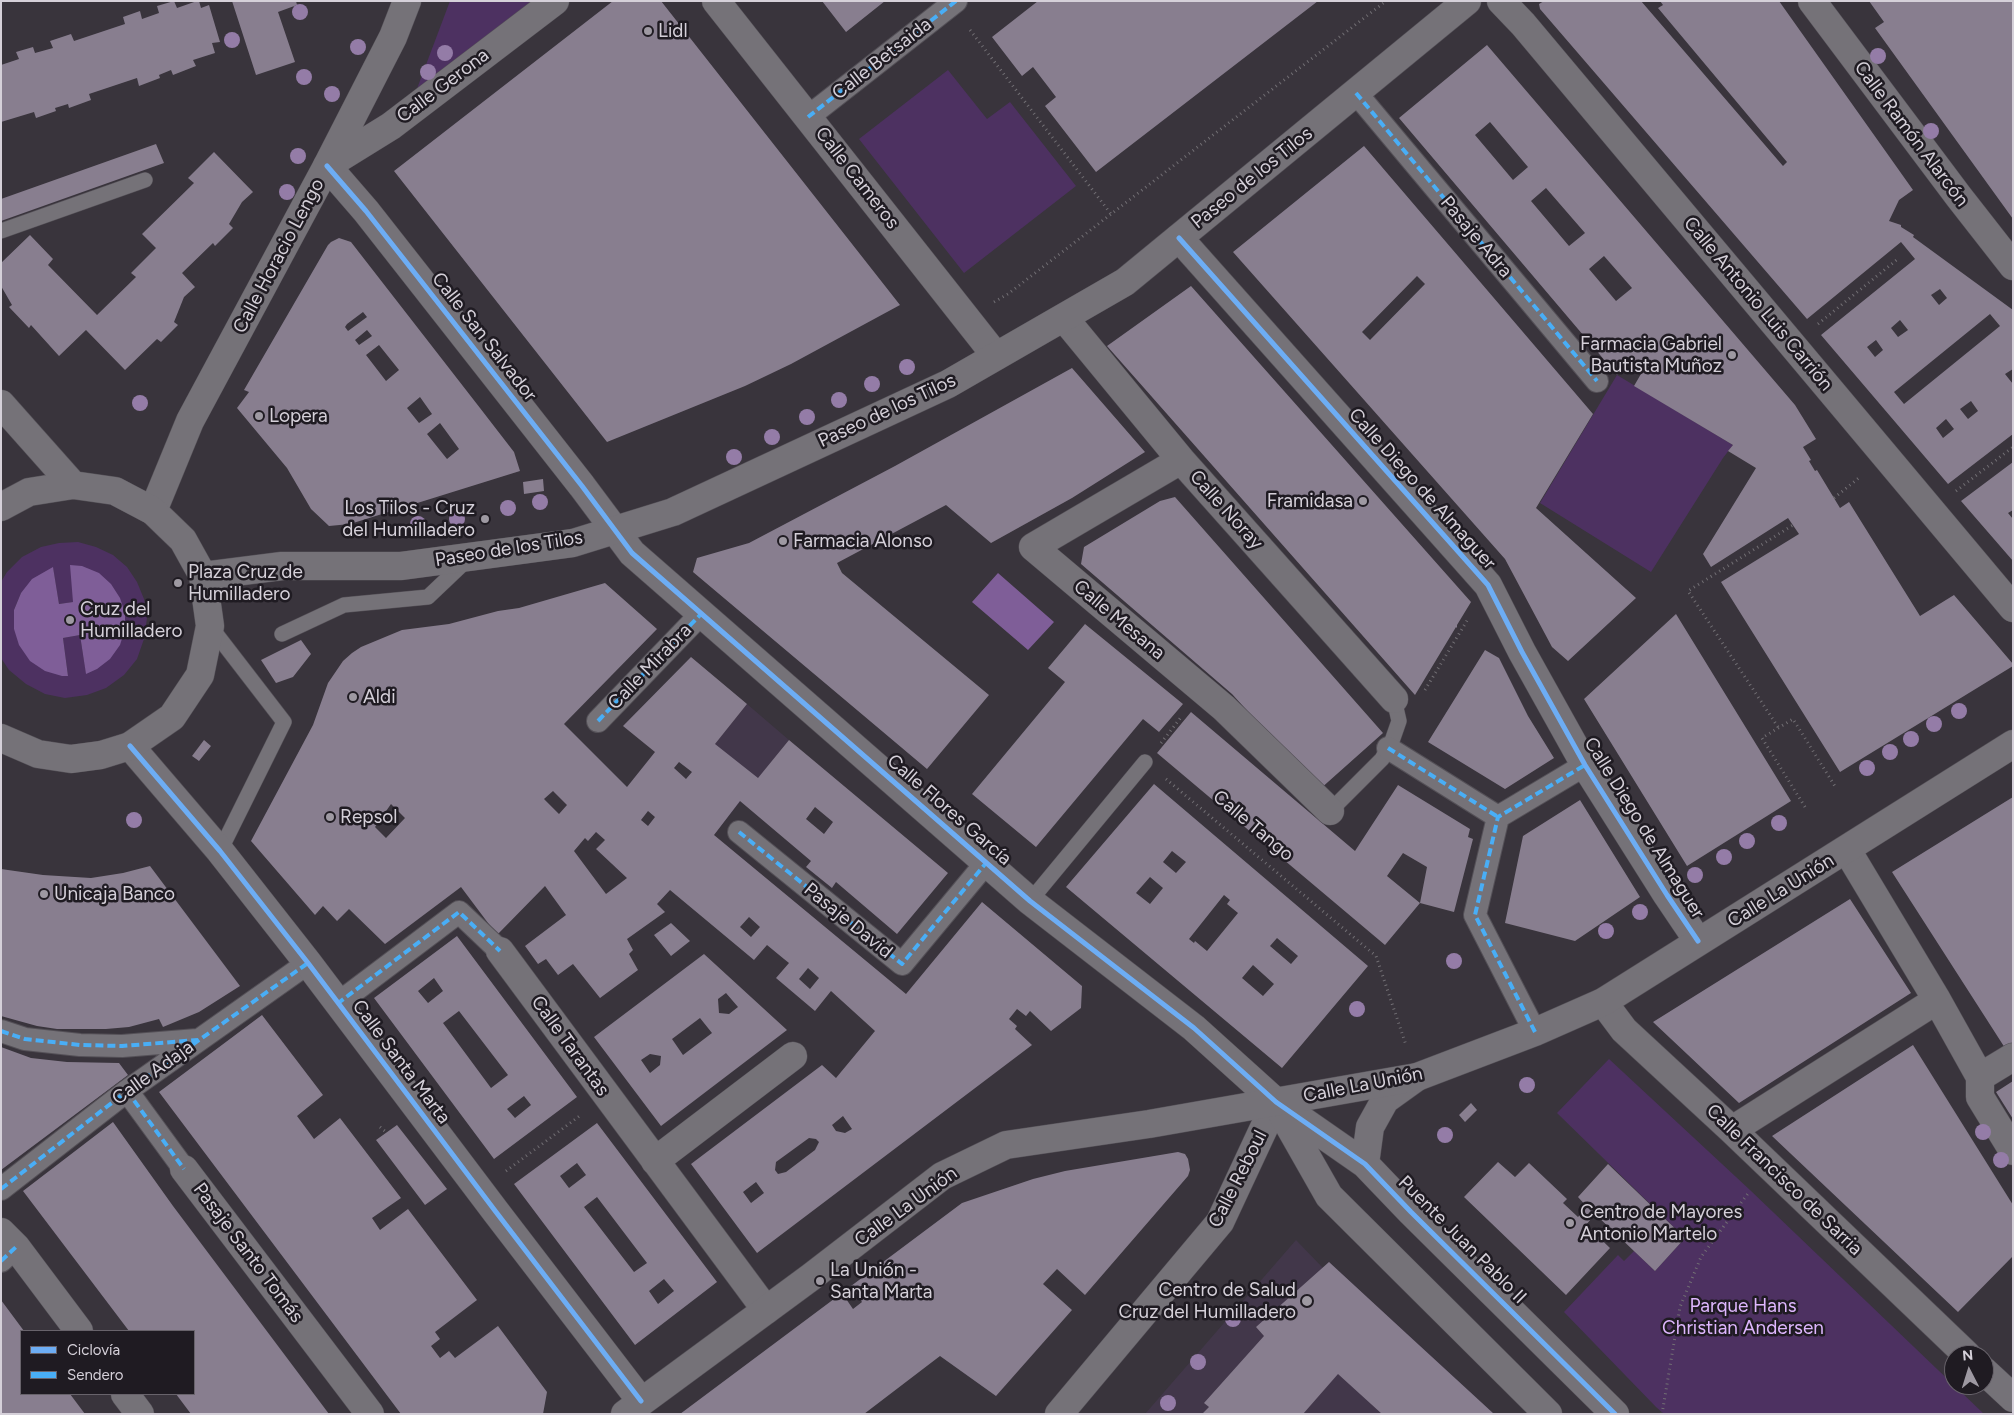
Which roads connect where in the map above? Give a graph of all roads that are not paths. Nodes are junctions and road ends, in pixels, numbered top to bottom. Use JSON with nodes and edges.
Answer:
{"nodes":[{"id":1,"x":407,"y":1,"type":"edge"},
{"id":2,"x":555,"y":1,"type":"edge"},
{"id":3,"x":716,"y":1,"type":"edge"},
{"id":4,"x":1467,"y":1,"type":"edge"},
{"id":5,"x":1501,"y":1,"type":"edge"},
{"id":6,"x":1812,"y":1,"type":"edge"},
{"id":7,"x":953,"y":3,"type":"edge"},
{"id":8,"x":1356,"y":93,"type":"junction"},
{"id":9,"x":808,"y":116,"type":"junction"},
{"id":10,"x":327,"y":166,"type":"junction"},
{"id":11,"x":145,"y":180,"type":"dead end"},
{"id":12,"x":1,"y":231,"type":"edge"},
{"id":13,"x":1179,"y":238,"type":"junction"},
{"id":14,"x":2013,"y":266,"type":"edge"},
{"id":15,"x":1064,"y":318,"type":"junction"},
{"id":16,"x":996,"y":356,"type":"junction"},
{"id":17,"x":1597,"y":382,"type":"dead end"},
{"id":18,"x":1,"y":404,"type":"edge"},
{"id":19,"x":1181,"y":460,"type":"junction"},
{"id":20,"x":73,"y":485,"type":"junction"},
{"id":21,"x":1,"y":507,"type":"edge"},
{"id":22,"x":154,"y":511,"type":"junction"},
{"id":23,"x":613,"y":529,"type":"junction"},
{"id":24,"x":471,"y":556,"type":"junction"},
{"id":25,"x":203,"y":576,"type":"junction"},
{"id":26,"x":2013,"y":608,"type":"edge"},
{"id":27,"x":702,"y":613,"type":"junction"},
{"id":28,"x":210,"y":626,"type":"junction"},
{"id":29,"x":282,"y":634,"type":"dead end"},
{"id":30,"x":1396,"y":710,"type":"joint"},
{"id":31,"x":598,"y":721,"type":"dead end"},
{"id":32,"x":1,"y":738,"type":"edge"},
{"id":33,"x":2013,"y":744,"type":"edge"},
{"id":34,"x":130,"y":746,"type":"junction"},
{"id":35,"x":1388,"y":748,"type":"junction"},
{"id":36,"x":1145,"y":762,"type":"road end"},
{"id":37,"x":1586,"y":765,"type":"junction"},
{"id":38,"x":1330,"y":811,"type":"joint"},
{"id":39,"x":1498,"y":817,"type":"junction"},
{"id":40,"x":739,"y":832,"type":"dead end"},
{"id":41,"x":1847,"y":850,"type":"junction"},
{"id":42,"x":220,"y":851,"type":"junction"},
{"id":43,"x":986,"y":863,"type":"junction"},
{"id":44,"x":1030,"y":901,"type":"junction"},
{"id":45,"x":1698,"y":941,"type":"junction"},
{"id":46,"x":500,"y":951,"type":"joint"},
{"id":47,"x":308,"y":963,"type":"junction"},
{"id":48,"x":1937,"y":1000,"type":"junction"},
{"id":49,"x":1603,"y":1002,"type":"junction"},
{"id":50,"x":337,"y":1004,"type":"junction"},
{"id":51,"x":1,"y":1031,"type":"edge"},
{"id":52,"x":1535,"y":1032,"type":"junction"},
{"id":53,"x":198,"y":1040,"type":"junction"},
{"id":54,"x":792,"y":1056,"type":"dead end"},
{"id":55,"x":2013,"y":1057,"type":"edge"},
{"id":56,"x":1417,"y":1077,"type":"junction"},
{"id":57,"x":1980,"y":1077,"type":"junction"},
{"id":58,"x":127,"y":1091,"type":"junction"},
{"id":59,"x":1276,"y":1102,"type":"junction"},
{"id":60,"x":1732,"y":1130,"type":"junction"},
{"id":61,"x":2013,"y":1151,"type":"edge"},
{"id":62,"x":655,"y":1161,"type":"junction"},
{"id":63,"x":1366,"y":1164,"type":"junction"},
{"id":64,"x":184,"y":1169,"type":"joint"},
{"id":65,"x":1,"y":1189,"type":"edge"},
{"id":66,"x":6,"y":1247,"type":"edge"},
{"id":67,"x":766,"y":1310,"type":"junction"},
{"id":68,"x":78,"y":1330,"type":"edge"},
{"id":69,"x":1957,"y":1345,"type":"edge"},
{"id":70,"x":1994,"y":1380,"type":"edge"},
{"id":71,"x":126,"y":1395,"type":"edge"},
{"id":72,"x":2013,"y":1398,"type":"edge"},
{"id":73,"x":633,"y":1408,"type":"edge"},
{"id":74,"x":140,"y":1414,"type":"edge"},
{"id":75,"x":370,"y":1414,"type":"edge"},
{"id":76,"x":1059,"y":1414,"type":"edge"},
{"id":77,"x":1548,"y":1414,"type":"edge"},
{"id":78,"x":1615,"y":1414,"type":"edge"}],
"edges":[{"from":1,"to":10,"type":"street","name":"Calle Horacio Lengo"},
{"from":2,"to":10,"type":"street","name":"Calle Gerona"},
{"from":3,"to":9,"type":"street","name":"Calle Cameros"},
{"from":4,"to":8,"type":"street","name":"Paseo de los Tilos"},
{"from":5,"to":26,"type":"street","name":"Calle Antonio Luis Carrión"},
{"from":6,"to":14,"type":"street","name":"Calle Ramón Alarcón"},
{"from":7,"to":9,"type":"street","name":"Calle Betsaida"},
{"from":8,"to":13,"type":"street","name":"Paseo de los Tilos"},
{"from":8,"to":17,"type":"street","name":"Pasaje Adra"},
{"from":9,"to":16,"type":"street","name":"Calle Cameros"},
{"from":10,"to":22,"type":"street","name":"Calle Horacio Lengo"},
{"from":10,"to":23,"type":"street","name":"Calle San Salvador"},
{"from":11,"to":12,"type":"lane"},
{"from":13,"to":15,"type":"street","name":"Paseo de los Tilos"},
{"from":13,"to":37,"type":"street","name":"Calle Diego de Almaguer"},
{"from":15,"to":16,"type":"street","name":"Paseo de los Tilos"},
{"from":15,"to":19,"type":"street","name":"Calle Noray"},
{"from":16,"to":23,"type":"street","name":"Paseo de los Tilos"},
{"from":18,"to":20,"type":"street"},
{"from":19,"to":30,"type":"street","name":"Calle Noray"},
{"from":19,"to":38,"type":"street","name":"Calle Mesana"},
{"from":20,"to":21,"type":"street"},
{"from":20,"to":22,"type":"street"},
{"from":22,"to":25,"type":"street"},
{"from":23,"to":24,"type":"street","name":"Paseo de los Tilos"},
{"from":23,"to":27,"type":"street","name":"Calle Flores García"},
{"from":24,"to":25,"type":"street","name":"Paseo de los Tilos"},
{"from":24,"to":29,"type":"lane"},
{"from":25,"to":28,"type":"street"},
{"from":27,"to":31,"type":"street","name":"Calle Mirabra"},
{"from":27,"to":43,"type":"street","name":"Calle Flores García"},
{"from":28,"to":34,"type":"street"},
{"from":28,"to":42,"type":"lane"},
{"from":30,"to":35,"type":"lane"},
{"from":32,"to":34,"type":"street"},
{"from":33,"to":41,"type":"street","name":"Calle La Unión"},
{"from":34,"to":42,"type":"street","name":"Calle Santa Marta"},
{"from":35,"to":38,"type":"lane"},
{"from":35,"to":39,"type":"street"},
{"from":36,"to":44,"type":"lane"},
{"from":37,"to":39,"type":"street"},
{"from":37,"to":45,"type":"street","name":"Calle Diego de Almaguer"},
{"from":39,"to":52,"type":"street"},
{"from":40,"to":43,"type":"street","name":"Pasaje David"},
{"from":41,"to":45,"type":"street","name":"Calle La Unión"},
{"from":41,"to":48,"type":"street"},
{"from":42,"to":47,"type":"street","name":"Calle Santa Marta"},
{"from":43,"to":44,"type":"street","name":"Calle Flores García"},
{"from":44,"to":59,"type":"street","name":"Calle Flores García"},
{"from":45,"to":49,"type":"street","name":"Calle La Unión"},
{"from":46,"to":50,"type":"street","name":"Calle Tarantas"},
{"from":46,"to":62,"type":"street","name":"Calle Tarantas"},
{"from":47,"to":50,"type":"street","name":"Calle Santa Marta"},
{"from":47,"to":53,"type":"street","name":"Calle Adaja"},
{"from":48,"to":57,"type":"street"},
{"from":48,"to":60,"type":"street"},
{"from":49,"to":52,"type":"street","name":"Calle La Unión"},
{"from":49,"to":60,"type":"street","name":"Calle Francisco de Sarria"},
{"from":50,"to":73,"type":"street","name":"Calle Santa Marta"},
{"from":51,"to":53,"type":"street"},
{"from":52,"to":56,"type":"street","name":"Calle La Unión"},
{"from":53,"to":58,"type":"street","name":"Calle Adaja"},
{"from":54,"to":62,"type":"street"},
{"from":55,"to":57,"type":"street"},
{"from":56,"to":59,"type":"street","name":"Calle La Unión"},
{"from":56,"to":63,"type":"street"},
{"from":57,"to":61,"type":"street"},
{"from":58,"to":64,"type":"street","name":"Pasaje Santo Tomás"},
{"from":58,"to":65,"type":"street","name":"Calle Adaja"},
{"from":59,"to":63,"type":"street","name":"Puente Juan Pablo II"},
{"from":59,"to":67,"type":"street","name":"Calle La Unión"},
{"from":59,"to":76,"type":"street","name":"Calle Reboul"},
{"from":59,"to":77,"type":"street"},
{"from":60,"to":69,"type":"street","name":"Calle Francisco de Sarria"},
{"from":62,"to":67,"type":"street","name":"Calle Tarantas"},
{"from":63,"to":78,"type":"street","name":"Puente Juan Pablo II"},
{"from":64,"to":75,"type":"street","name":"Pasaje Santo Tomás"},
{"from":66,"to":68,"type":"street"},
{"from":67,"to":73,"type":"street","name":"Calle La Unión"},
{"from":70,"to":72,"type":"street"},
{"from":71,"to":74,"type":"street"}]}
